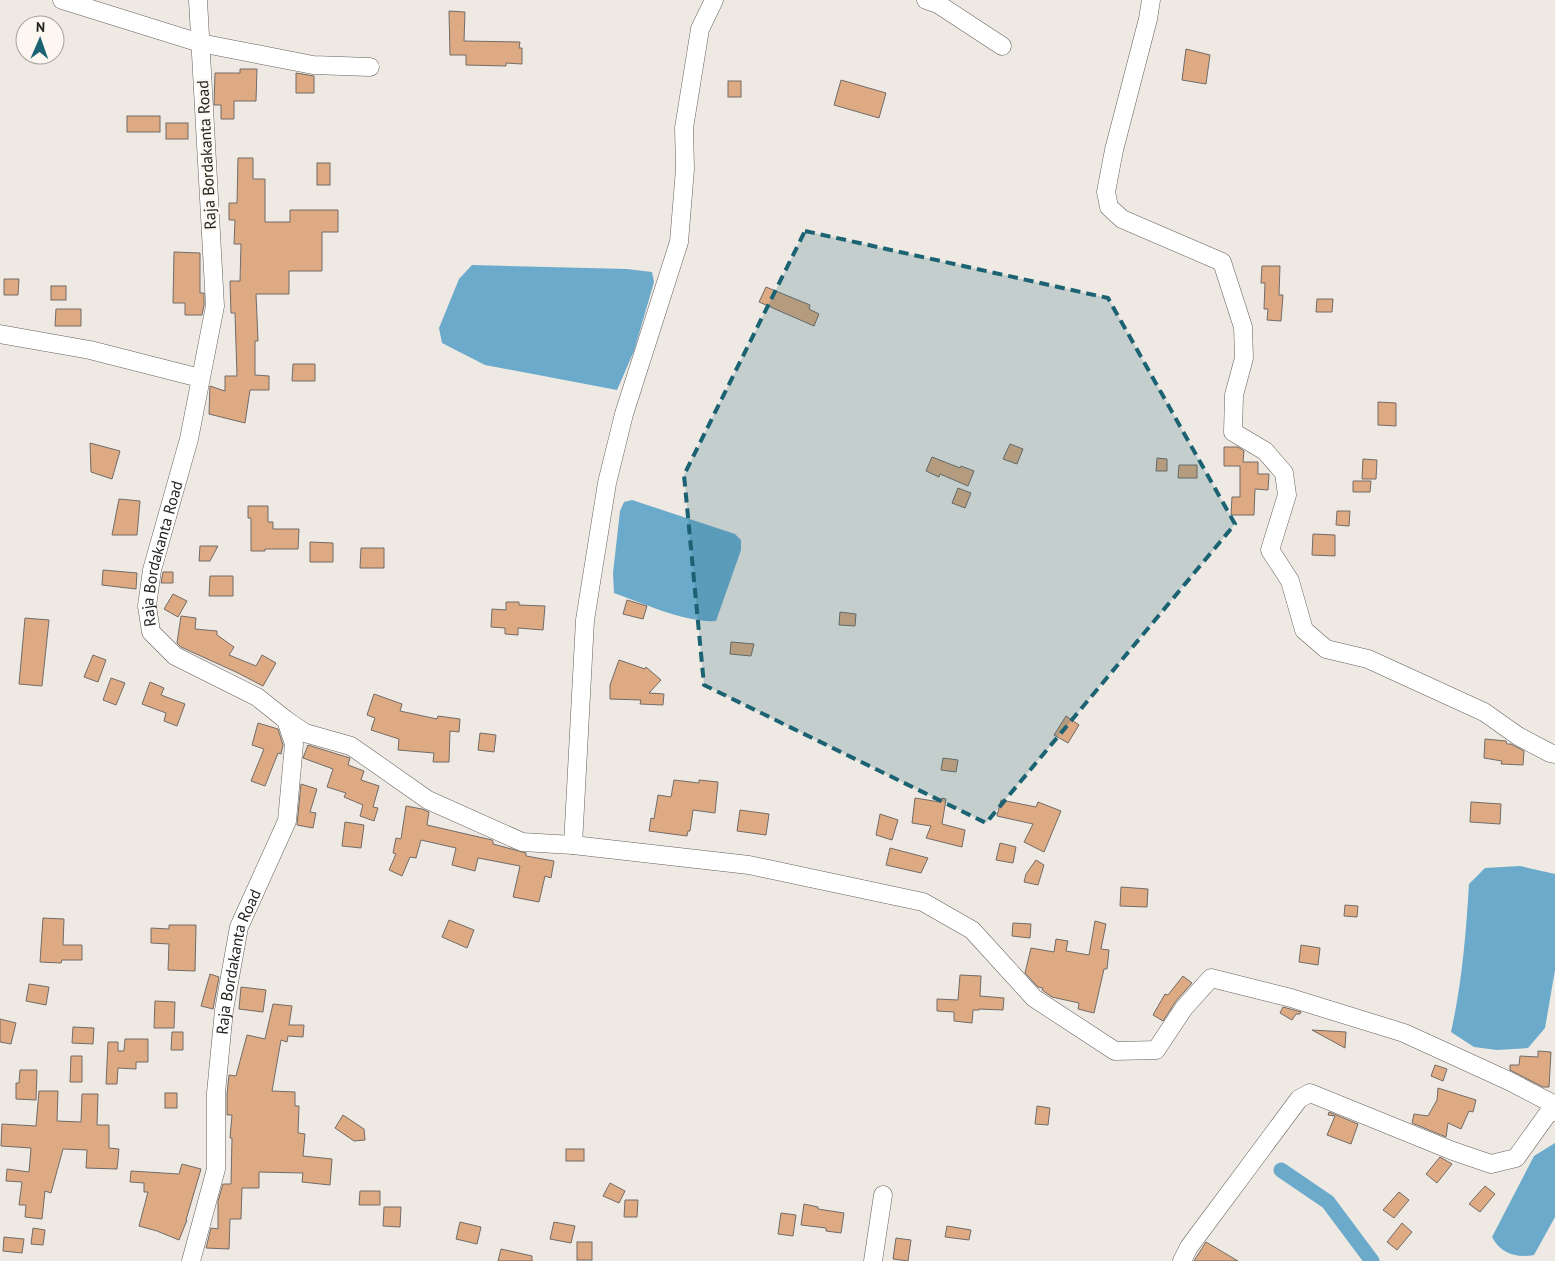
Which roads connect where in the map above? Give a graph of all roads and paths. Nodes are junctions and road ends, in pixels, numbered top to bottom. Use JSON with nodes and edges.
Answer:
{"nodes":[{"id":1,"x":62,"y":0,"type":"edge"},
{"id":2,"x":198,"y":0,"type":"edge"},
{"id":3,"x":714,"y":0,"type":"edge"},
{"id":4,"x":926,"y":0,"type":"edge"},
{"id":5,"x":1152,"y":0,"type":"edge"},
{"id":6,"x":200,"y":44,"type":"junction"},
{"id":7,"x":1002,"y":46,"type":"dead end"},
{"id":8,"x":370,"y":67,"type":"dead end"},
{"id":9,"x":0,"y":334,"type":"edge"},
{"id":10,"x":200,"y":378,"type":"junction"},
{"id":11,"x":286,"y":720,"type":"junction"},
{"id":12,"x":1555,"y":754,"type":"edge"},
{"id":13,"x":573,"y":846,"type":"junction"},
{"id":14,"x":1555,"y":1105,"type":"edge"},
{"id":15,"x":1555,"y":1112,"type":"edge"},
{"id":16,"x":883,"y":1195,"type":"dead end"},
{"id":17,"x":191,"y":1261,"type":"edge"},
{"id":18,"x":874,"y":1261,"type":"edge"},
{"id":19,"x":1182,"y":1261,"type":"edge"}],
"edges":[{"from":1,"to":6,"type":"street"},
{"from":2,"to":6,"type":"street","name":"Raja Bordakanta Road"},
{"from":3,"to":13,"type":"street"},
{"from":4,"to":7,"type":"street"},
{"from":5,"to":12,"type":"street"},
{"from":6,"to":8,"type":"street"},
{"from":6,"to":10,"type":"street","name":"Raja Bordakanta Road"},
{"from":9,"to":10,"type":"street"},
{"from":10,"to":11,"type":"street","name":"Raja Bordakanta Road"},
{"from":11,"to":13,"type":"street"},
{"from":11,"to":17,"type":"street","name":"Raja Bordakanta Road"},
{"from":13,"to":14,"type":"street"},
{"from":15,"to":19,"type":"street"},
{"from":16,"to":18,"type":"street"}]}
